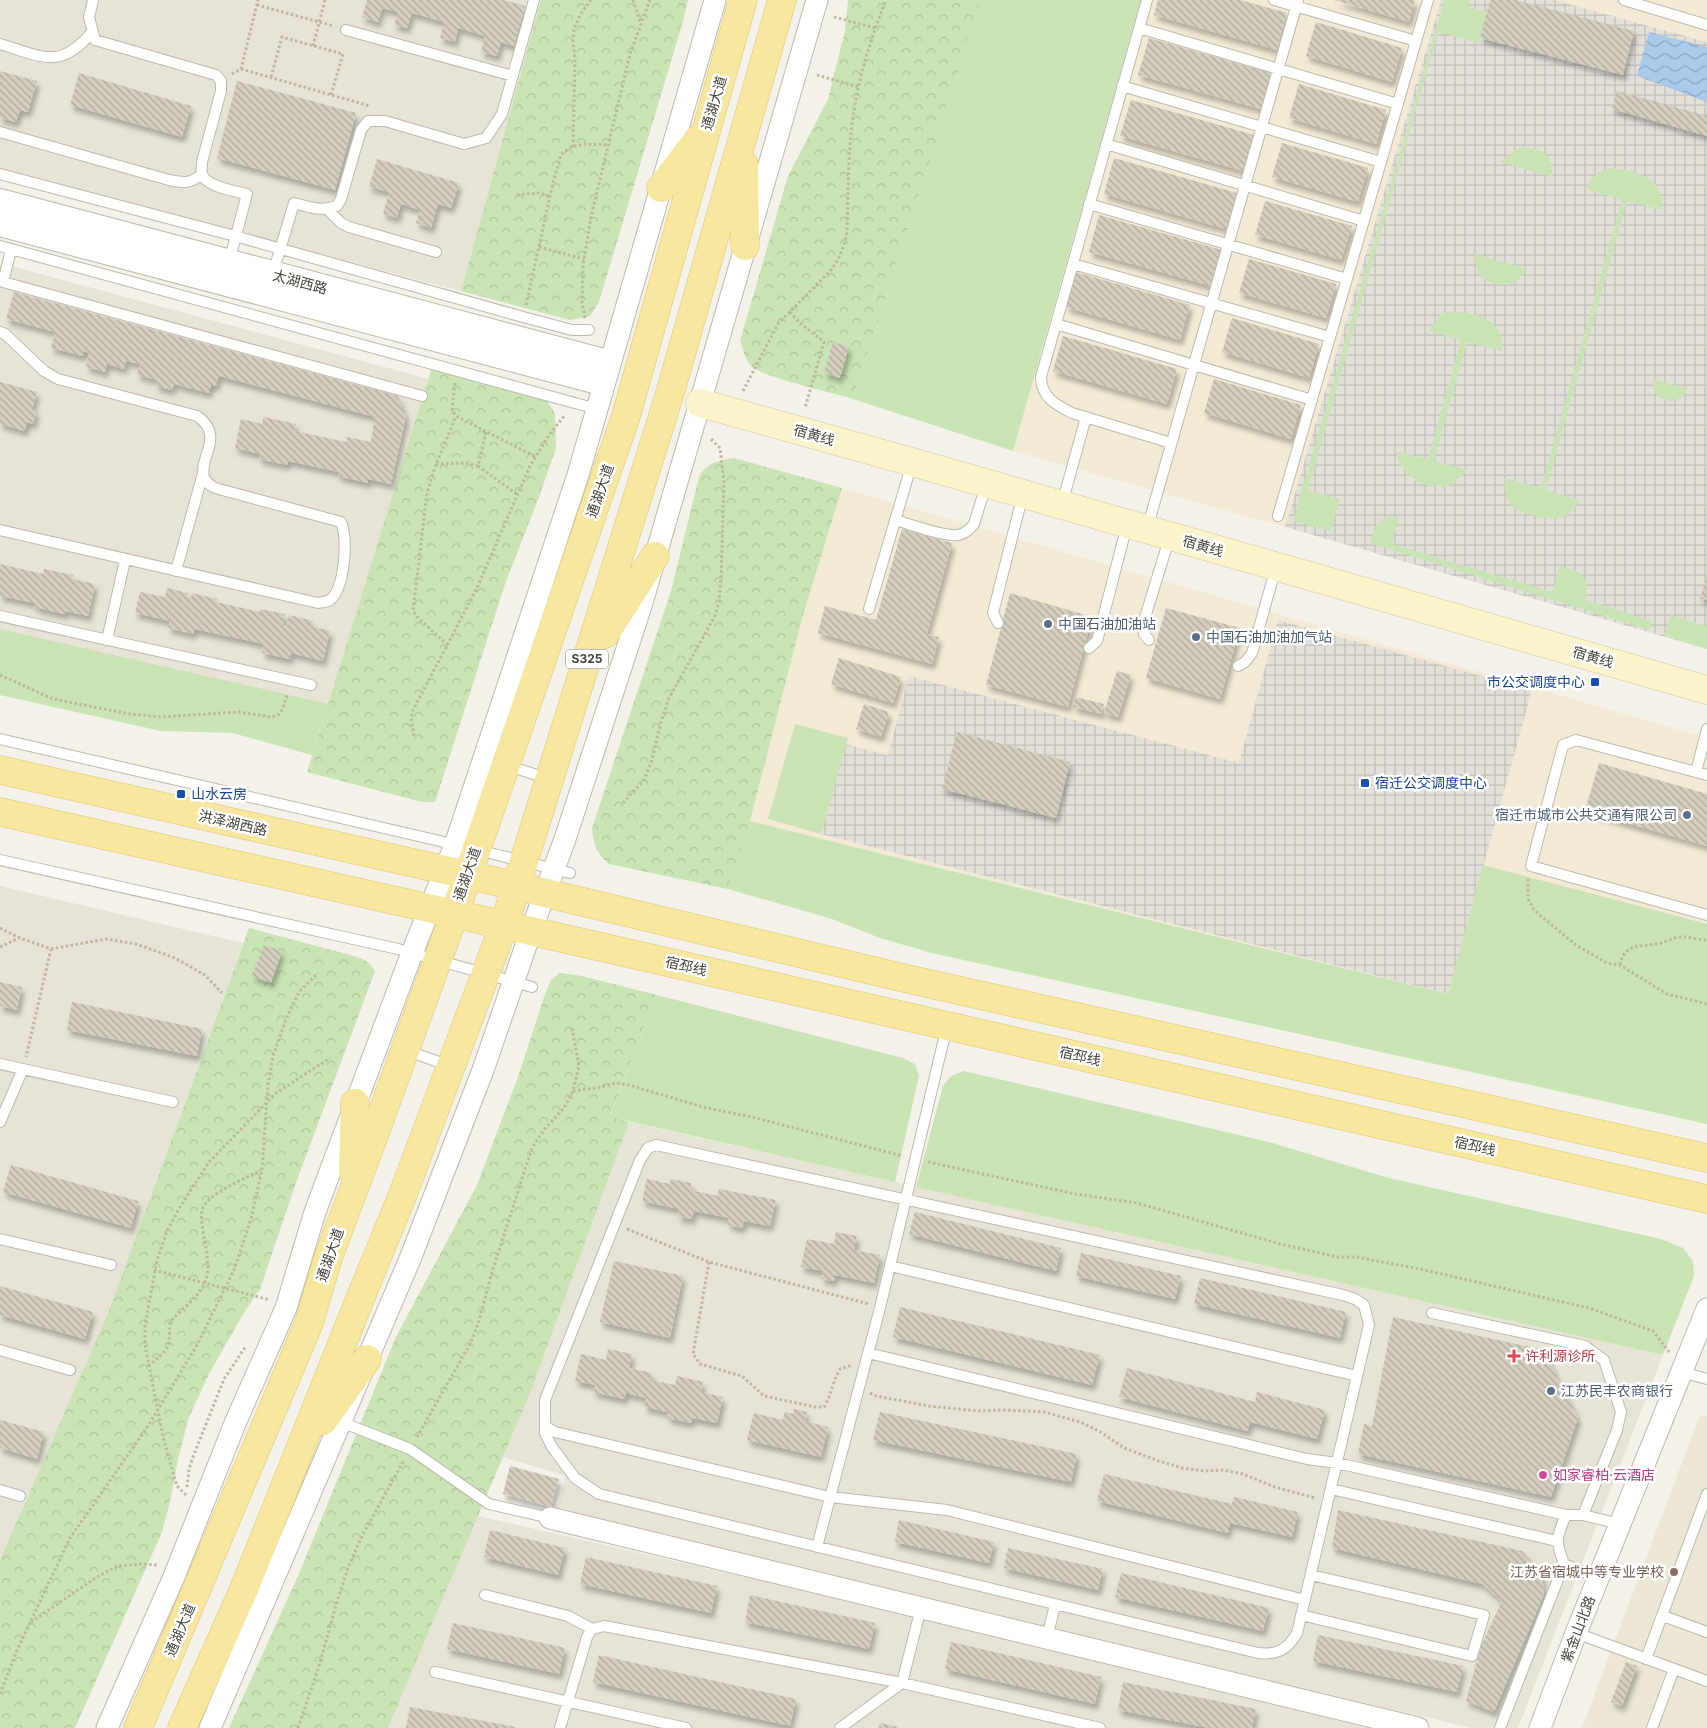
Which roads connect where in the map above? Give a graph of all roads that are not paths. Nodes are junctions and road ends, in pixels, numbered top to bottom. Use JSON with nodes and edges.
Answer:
{"nodes":[{"id":1,"x":93,"y":0,"type":"edge"},
{"id":2,"x":534,"y":0,"type":"edge"},
{"id":3,"x":715,"y":0,"type":"edge"},
{"id":4,"x":743,"y":0,"type":"edge"},
{"id":5,"x":782,"y":0,"type":"edge"},
{"id":6,"x":817,"y":0,"type":"edge"},
{"id":7,"x":1147,"y":0,"type":"edge"},
{"id":8,"x":1274,"y":0,"type":"edge"},
{"id":9,"x":1428,"y":0,"type":"edge"},
{"id":10,"x":1624,"y":0,"type":"edge"},
{"id":11,"x":1297,"y":3,"type":"edge"},
{"id":12,"x":1707,"y":25,"type":"edge"},
{"id":13,"x":1139,"y":28,"type":"junction"},
{"id":14,"x":346,"y":30,"type":"road end"},
{"id":15,"x":92,"y":32,"type":"junction"},
{"id":16,"x":1416,"y":42,"type":"junction"},
{"id":17,"x":0,"y":44,"type":"edge"},
{"id":18,"x":1278,"y":69,"type":"junction"},
{"id":19,"x":513,"y":76,"type":"junction"},
{"id":20,"x":1122,"y":86,"type":"junction"},
{"id":21,"x":1398,"y":104,"type":"junction"},
{"id":22,"x":708,"y":127,"type":"junction"},
{"id":23,"x":1262,"y":127,"type":"junction"},
{"id":24,"x":0,"y":132,"type":"edge"},
{"id":25,"x":744,"y":134,"type":"junction"},
{"id":26,"x":1106,"y":144,"type":"junction"},
{"id":27,"x":1381,"y":162,"type":"junction"},
{"id":28,"x":0,"y":174,"type":"edge"},
{"id":29,"x":202,"y":174,"type":"junction"},
{"id":30,"x":1245,"y":185,"type":"junction"},
{"id":31,"x":661,"y":188,"type":"junction"},
{"id":32,"x":0,"y":202,"type":"edge"},
{"id":33,"x":1089,"y":204,"type":"junction"},
{"id":34,"x":327,"y":209,"type":"junction"},
{"id":35,"x":1364,"y":221,"type":"junction"},
{"id":36,"x":0,"y":223,"type":"edge"},
{"id":37,"x":236,"y":236,"type":"junction"},
{"id":38,"x":1228,"y":245,"type":"junction"},
{"id":39,"x":0,"y":246,"type":"edge"},
{"id":40,"x":745,"y":246,"type":"junction"},
{"id":41,"x":280,"y":249,"type":"junction"},
{"id":42,"x":11,"y":250,"type":"junction"},
{"id":43,"x":436,"y":252,"type":"dead end"},
{"id":44,"x":229,"y":263,"type":"junction"},
{"id":45,"x":1073,"y":264,"type":"junction"},
{"id":46,"x":272,"y":274,"type":"junction"},
{"id":47,"x":1347,"y":279,"type":"junction"},
{"id":48,"x":1212,"y":303,"type":"junction"},
{"id":49,"x":1056,"y":324,"type":"junction"},
{"id":50,"x":589,"y":330,"type":"road end"},
{"id":51,"x":0,"y":332,"type":"edge"},
{"id":52,"x":1330,"y":336,"type":"junction"},
{"id":53,"x":1194,"y":365,"type":"junction"},
{"id":54,"x":422,"y":396,"type":"dead end"},
{"id":55,"x":1312,"y":400,"type":"junction"},
{"id":56,"x":700,"y":403,"type":"junction"},
{"id":57,"x":586,"y":406,"type":"dead end"},
{"id":58,"x":1086,"y":417,"type":"junction"},
{"id":59,"x":1171,"y":443,"type":"junction"},
{"id":60,"x":912,"y":462,"type":"junction"},
{"id":61,"x":204,"y":470,"type":"junction"},
{"id":62,"x":986,"y":484,"type":"junction"},
{"id":63,"x":1023,"y":494,"type":"junction"},
{"id":64,"x":1062,"y":505,"type":"junction"},
{"id":65,"x":1278,"y":516,"type":"dead end"},
{"id":66,"x":895,"y":520,"type":"junction"},
{"id":67,"x":0,"y":530,"type":"edge"},
{"id":68,"x":1148,"y":530,"type":"junction"},
{"id":69,"x":655,"y":556,"type":"junction"},
{"id":70,"x":125,"y":560,"type":"junction"},
{"id":71,"x":1276,"y":566,"type":"junction"},
{"id":72,"x":176,"y":571,"type":"junction"},
{"id":73,"x":869,"y":609,"type":"dead end"},
{"id":74,"x":0,"y":616,"type":"edge"},
{"id":75,"x":998,"y":623,"type":"dead end"},
{"id":76,"x":107,"y":640,"type":"junction"},
{"id":77,"x":1149,"y":640,"type":"dead end"},
{"id":78,"x":1089,"y":648,"type":"dead end"},
{"id":79,"x":586,"y":665,"type":"junction"},
{"id":80,"x":1238,"y":666,"type":"dead end"},
{"id":81,"x":310,"y":685,"type":"dead end"},
{"id":82,"x":1707,"y":690,"type":"edge"},
{"id":83,"x":1707,"y":729,"type":"edge"},
{"id":84,"x":0,"y":739,"type":"edge"},
{"id":85,"x":505,"y":764,"type":"junction"},
{"id":86,"x":0,"y":770,"type":"edge"},
{"id":87,"x":1696,"y":772,"type":"junction"},
{"id":88,"x":1707,"y":774,"type":"edge"},
{"id":89,"x":550,"y":780,"type":"junction"},
{"id":90,"x":0,"y":812,"type":"edge"},
{"id":91,"x":465,"y":847,"type":"junction"},
{"id":92,"x":0,"y":860,"type":"edge"},
{"id":93,"x":524,"y":861,"type":"junction"},
{"id":94,"x":456,"y":873,"type":"junction"},
{"id":95,"x":556,"y":878,"type":"junction"},
{"id":96,"x":516,"y":886,"type":"junction"},
{"id":97,"x":442,"y":912,"type":"junction"},
{"id":98,"x":1707,"y":915,"type":"edge"},
{"id":99,"x":504,"y":925,"type":"junction"},
{"id":100,"x":531,"y":931,"type":"junction"},
{"id":101,"x":424,"y":957,"type":"junction"},
{"id":102,"x":486,"y":975,"type":"junction"},
{"id":103,"x":523,"y":985,"type":"junction"},
{"id":104,"x":947,"y":1026,"type":"junction"},
{"id":105,"x":404,"y":1050,"type":"junction"},
{"id":106,"x":0,"y":1064,"type":"edge"},
{"id":107,"x":451,"y":1067,"type":"junction"},
{"id":108,"x":23,"y":1069,"type":"junction"},
{"id":109,"x":173,"y":1102,"type":"dead end"},
{"id":110,"x":355,"y":1103,"type":"junction"},
{"id":111,"x":0,"y":1122,"type":"edge"},
{"id":112,"x":1707,"y":1158,"type":"edge"},
{"id":113,"x":352,"y":1193,"type":"junction"},
{"id":114,"x":905,"y":1198,"type":"junction"},
{"id":115,"x":1707,"y":1199,"type":"edge"},
{"id":116,"x":0,"y":1239,"type":"edge"},
{"id":117,"x":111,"y":1265,"type":"dead end"},
{"id":118,"x":890,"y":1266,"type":"junction"},
{"id":119,"x":1707,"y":1309,"type":"edge"},
{"id":120,"x":1432,"y":1313,"type":"dead end"},
{"id":121,"x":0,"y":1350,"type":"edge"},
{"id":122,"x":868,"y":1353,"type":"junction"},
{"id":123,"x":366,"y":1359,"type":"junction"},
{"id":124,"x":70,"y":1370,"type":"dead end"},
{"id":125,"x":1681,"y":1372,"type":"junction"},
{"id":126,"x":1357,"y":1376,"type":"junction"},
{"id":127,"x":1707,"y":1379,"type":"edge"},
{"id":128,"x":346,"y":1424,"type":"dead end"},
{"id":129,"x":545,"y":1426,"type":"junction"},
{"id":130,"x":296,"y":1459,"type":"junction"},
{"id":131,"x":1337,"y":1463,"type":"junction"},
{"id":132,"x":0,"y":1490,"type":"edge"},
{"id":133,"x":1331,"y":1490,"type":"junction"},
{"id":134,"x":1707,"y":1494,"type":"edge"},
{"id":135,"x":20,"y":1496,"type":"dead end"},
{"id":136,"x":830,"y":1497,"type":"junction"},
{"id":137,"x":1583,"y":1515,"type":"junction"},
{"id":138,"x":1566,"y":1516,"type":"junction"},
{"id":139,"x":550,"y":1518,"type":"joint"},
{"id":140,"x":1620,"y":1524,"type":"junction"},
{"id":141,"x":1557,"y":1540,"type":"junction"},
{"id":142,"x":817,"y":1547,"type":"junction"},
{"id":143,"x":1564,"y":1564,"type":"junction"},
{"id":144,"x":1311,"y":1575,"type":"junction"},
{"id":145,"x":1598,"y":1578,"type":"junction"},
{"id":146,"x":485,"y":1595,"type":"dead end"},
{"id":147,"x":1305,"y":1600,"type":"junction"},
{"id":148,"x":1055,"y":1605,"type":"junction"},
{"id":149,"x":921,"y":1608,"type":"junction"},
{"id":150,"x":1301,"y":1616,"type":"junction"},
{"id":151,"x":1663,"y":1616,"type":"junction"},
{"id":152,"x":592,"y":1629,"type":"junction"},
{"id":153,"x":1707,"y":1632,"type":"edge"},
{"id":154,"x":1576,"y":1633,"type":"junction"},
{"id":155,"x":1047,"y":1638,"type":"junction"},
{"id":156,"x":1646,"y":1659,"type":"junction"},
{"id":157,"x":1674,"y":1669,"type":"junction"},
{"id":158,"x":435,"y":1672,"type":"dead end"},
{"id":159,"x":1707,"y":1681,"type":"edge"},
{"id":160,"x":902,"y":1683,"type":"junction"},
{"id":161,"x":567,"y":1702,"type":"junction"},
{"id":162,"x":107,"y":1728,"type":"edge"},
{"id":163,"x":138,"y":1728,"type":"edge"},
{"id":164,"x":182,"y":1728,"type":"edge"},
{"id":165,"x":210,"y":1728,"type":"edge"},
{"id":166,"x":560,"y":1728,"type":"edge"},
{"id":167,"x":686,"y":1728,"type":"edge"},
{"id":168,"x":840,"y":1728,"type":"edge"},
{"id":169,"x":1100,"y":1728,"type":"edge"},
{"id":170,"x":1418,"y":1728,"type":"edge"},
{"id":171,"x":1500,"y":1728,"type":"edge"},
{"id":172,"x":1540,"y":1728,"type":"edge"},
{"id":173,"x":1652,"y":1728,"type":"edge"}],
"edges":[{"from":1,"to":15,"type":"lane"},
{"from":2,"to":19,"type":"lane"},
{"from":3,"to":31,"type":"street"},
{"from":4,"to":22,"type":"main road","name":"通湖大道"},
{"from":5,"to":25,"type":"main road"},
{"from":6,"to":40,"type":"street"},
{"from":7,"to":13,"type":"lane"},
{"from":8,"to":11,"type":"lane"},
{"from":9,"to":16,"type":"lane"},
{"from":10,"to":12,"type":"lane"},
{"from":11,"to":16,"type":"lane"},
{"from":11,"to":18,"type":"lane"},
{"from":13,"to":18,"type":"lane"},
{"from":13,"to":20,"type":"lane"},
{"from":14,"to":19,"type":"lane"},
{"from":15,"to":17,"type":"lane"},
{"from":15,"to":29,"type":"lane"},
{"from":16,"to":21,"type":"lane"},
{"from":18,"to":21,"type":"lane"},
{"from":18,"to":23,"type":"lane"},
{"from":19,"to":34,"type":"lane"},
{"from":20,"to":23,"type":"lane"},
{"from":20,"to":26,"type":"lane"},
{"from":21,"to":27,"type":"lane"},
{"from":22,"to":31,"type":"main road"},
{"from":22,"to":85,"type":"main road","name":"通湖大道"},
{"from":23,"to":27,"type":"lane"},
{"from":23,"to":30,"type":"lane"},
{"from":24,"to":29,"type":"lane"},
{"from":25,"to":40,"type":"main road"},
{"from":25,"to":79,"type":"main road","number":"S325"},
{"from":26,"to":30,"type":"lane"},
{"from":26,"to":33,"type":"lane"},
{"from":27,"to":35,"type":"lane"},
{"from":28,"to":37,"type":"lane"},
{"from":29,"to":37,"type":"lane"},
{"from":30,"to":35,"type":"lane"},
{"from":30,"to":38,"type":"lane"},
{"from":31,"to":91,"type":"street"},
{"from":32,"to":44,"type":"street","name":"太湖西路"},
{"from":33,"to":38,"type":"lane"},
{"from":33,"to":45,"type":"lane"},
{"from":34,"to":41,"type":"lane"},
{"from":34,"to":43,"type":"lane"},
{"from":35,"to":47,"type":"lane"},
{"from":36,"to":46,"type":"street","name":"太湖西路"},
{"from":37,"to":41,"type":"lane"},
{"from":37,"to":44,"type":"lane"},
{"from":38,"to":47,"type":"lane"},
{"from":38,"to":48,"type":"lane"},
{"from":39,"to":42,"type":"lane"},
{"from":40,"to":56,"type":"street"},
{"from":41,"to":46,"type":"lane"},
{"from":41,"to":50,"type":"lane"},
{"from":42,"to":54,"type":"lane"},
{"from":42,"to":57,"type":"lane"},
{"from":44,"to":46,"type":"street","name":"太湖西路"},
{"from":45,"to":48,"type":"lane"},
{"from":45,"to":49,"type":"lane"},
{"from":47,"to":52,"type":"lane"},
{"from":48,"to":52,"type":"lane"},
{"from":48,"to":53,"type":"lane"},
{"from":49,"to":53,"type":"lane"},
{"from":49,"to":58,"type":"lane"},
{"from":51,"to":61,"type":"lane"},
{"from":52,"to":55,"type":"lane"},
{"from":53,"to":55,"type":"lane"},
{"from":53,"to":59,"type":"lane"},
{"from":55,"to":65,"type":"lane"},
{"from":56,"to":60,"type":"main road","name":"宿黄线"},
{"from":56,"to":69,"type":"street"},
{"from":58,"to":59,"type":"lane"},
{"from":58,"to":64,"type":"lane"},
{"from":59,"to":68,"type":"lane"},
{"from":60,"to":62,"type":"main road","name":"宿黄线"},
{"from":60,"to":66,"type":"lane"},
{"from":61,"to":72,"type":"lane"},
{"from":61,"to":72,"type":"lane"},
{"from":62,"to":63,"type":"main road","name":"宿黄线"},
{"from":62,"to":66,"type":"lane"},
{"from":63,"to":64,"type":"main road","name":"宿黄线"},
{"from":63,"to":75,"type":"lane"},
{"from":64,"to":68,"type":"main road","name":"宿黄线"},
{"from":66,"to":73,"type":"lane"},
{"from":67,"to":70,"type":"lane"},
{"from":68,"to":71,"type":"main road","name":"宿黄线"},
{"from":68,"to":77,"type":"lane"},
{"from":68,"to":78,"type":"lane"},
{"from":69,"to":79,"type":"main road"},
{"from":69,"to":95,"type":"street"},
{"from":70,"to":72,"type":"lane"},
{"from":70,"to":76,"type":"lane"},
{"from":71,"to":80,"type":"lane"},
{"from":71,"to":82,"type":"main road","name":"宿黄线"},
{"from":74,"to":76,"type":"lane"},
{"from":76,"to":81,"type":"lane"},
{"from":79,"to":89,"type":"main road","number":"S325"},
{"from":83,"to":87,"type":"lane"},
{"from":84,"to":91,"type":"lane"},
{"from":85,"to":89,"type":"lane"},
{"from":85,"to":91,"type":"main road","name":"通湖大道"},
{"from":86,"to":94,"type":"main road","name":"洪泽湖西路"},
{"from":87,"to":88,"type":"lane"},
{"from":87,"to":98,"type":"lane"},
{"from":89,"to":93,"type":"main road","number":"S325"},
{"from":90,"to":97,"type":"main road"},
{"from":91,"to":93,"type":"lane"},
{"from":91,"to":94,"type":"main road","name":"通湖大道"},
{"from":92,"to":101,"type":"lane"},
{"from":93,"to":95,"type":"lane"},
{"from":93,"to":96,"type":"main road","number":"S325"},
{"from":94,"to":96,"type":"main road"},
{"from":94,"to":97,"type":"main road","name":"通湖大道"},
{"from":95,"to":96,"type":"main road"},
{"from":95,"to":100,"type":"street"},
{"from":95,"to":112,"type":"main road"},
{"from":96,"to":99,"type":"main road","number":"S325"},
{"from":97,"to":99,"type":"main road","name":"宿邳线"},
{"from":97,"to":101,"type":"main road","name":"通湖大道"},
{"from":99,"to":100,"type":"main road","name":"宿邳线"},
{"from":99,"to":102,"type":"main road"},
{"from":100,"to":103,"type":"street"},
{"from":100,"to":104,"type":"main road","name":"宿邳线"},
{"from":101,"to":102,"type":"lane"},
{"from":101,"to":105,"type":"main road","name":"通湖大道"},
{"from":101,"to":110,"type":"street"},
{"from":102,"to":103,"type":"lane"},
{"from":102,"to":107,"type":"main road"},
{"from":103,"to":123,"type":"street"},
{"from":104,"to":114,"type":"lane"},
{"from":104,"to":115,"type":"main road","name":"宿邳线"},
{"from":105,"to":107,"type":"lane"},
{"from":105,"to":113,"type":"main road","name":"通湖大道"},
{"from":106,"to":108,"type":"lane"},
{"from":107,"to":130,"type":"main road"},
{"from":108,"to":109,"type":"lane"},
{"from":108,"to":111,"type":"lane"},
{"from":110,"to":113,"type":"main road"},
{"from":110,"to":162,"type":"street"},
{"from":113,"to":163,"type":"main road","name":"通湖大道"},
{"from":114,"to":118,"type":"lane"},
{"from":114,"to":126,"type":"lane"},
{"from":114,"to":129,"type":"lane"},
{"from":116,"to":117,"type":"lane"},
{"from":118,"to":122,"type":"lane"},
{"from":118,"to":126,"type":"lane"},
{"from":119,"to":125,"type":"street","name":"紫金山北路"},
{"from":120,"to":137,"type":"lane"},
{"from":121,"to":124,"type":"lane"},
{"from":122,"to":131,"type":"lane"},
{"from":122,"to":136,"type":"lane"},
{"from":123,"to":130,"type":"main road"},
{"from":123,"to":165,"type":"street"},
{"from":125,"to":127,"type":"lane"},
{"from":125,"to":140,"type":"street","name":"紫金山北路"},
{"from":126,"to":131,"type":"lane"},
{"from":128,"to":139,"type":"lane"},
{"from":129,"to":136,"type":"lane"},
{"from":129,"to":142,"type":"lane"},
{"from":130,"to":164,"type":"main road"},
{"from":131,"to":133,"type":"lane"},
{"from":131,"to":138,"type":"lane"},
{"from":132,"to":135,"type":"lane"},
{"from":133,"to":141,"type":"lane"},
{"from":133,"to":144,"type":"lane"},
{"from":134,"to":151,"type":"lane"},
{"from":136,"to":142,"type":"lane"},
{"from":136,"to":147,"type":"lane"},
{"from":137,"to":138,"type":"lane"},
{"from":137,"to":140,"type":"lane"},
{"from":138,"to":141,"type":"lane"},
{"from":139,"to":149,"type":"street"},
{"from":140,"to":145,"type":"street","name":"紫金山北路"},
{"from":141,"to":143,"type":"lane"},
{"from":142,"to":148,"type":"lane"},
{"from":143,"to":145,"type":"lane"},
{"from":143,"to":171,"type":"lane"},
{"from":144,"to":147,"type":"lane"},
{"from":144,"to":150,"type":"lane"},
{"from":145,"to":154,"type":"street","name":"紫金山北路"},
{"from":146,"to":152,"type":"lane"},
{"from":147,"to":150,"type":"lane"},
{"from":148,"to":150,"type":"lane"},
{"from":148,"to":155,"type":"lane"},
{"from":149,"to":155,"type":"street"},
{"from":149,"to":160,"type":"lane"},
{"from":151,"to":153,"type":"lane"},
{"from":151,"to":156,"type":"lane"},
{"from":152,"to":160,"type":"lane"},
{"from":152,"to":161,"type":"lane"},
{"from":154,"to":156,"type":"lane"},
{"from":154,"to":172,"type":"street","name":"紫金山北路"},
{"from":155,"to":170,"type":"street"},
{"from":156,"to":157,"type":"lane"},
{"from":157,"to":159,"type":"lane"},
{"from":157,"to":173,"type":"lane"},
{"from":158,"to":161,"type":"lane"},
{"from":160,"to":168,"type":"lane"},
{"from":160,"to":169,"type":"lane"},
{"from":161,"to":166,"type":"lane"},
{"from":161,"to":167,"type":"lane"}]}
